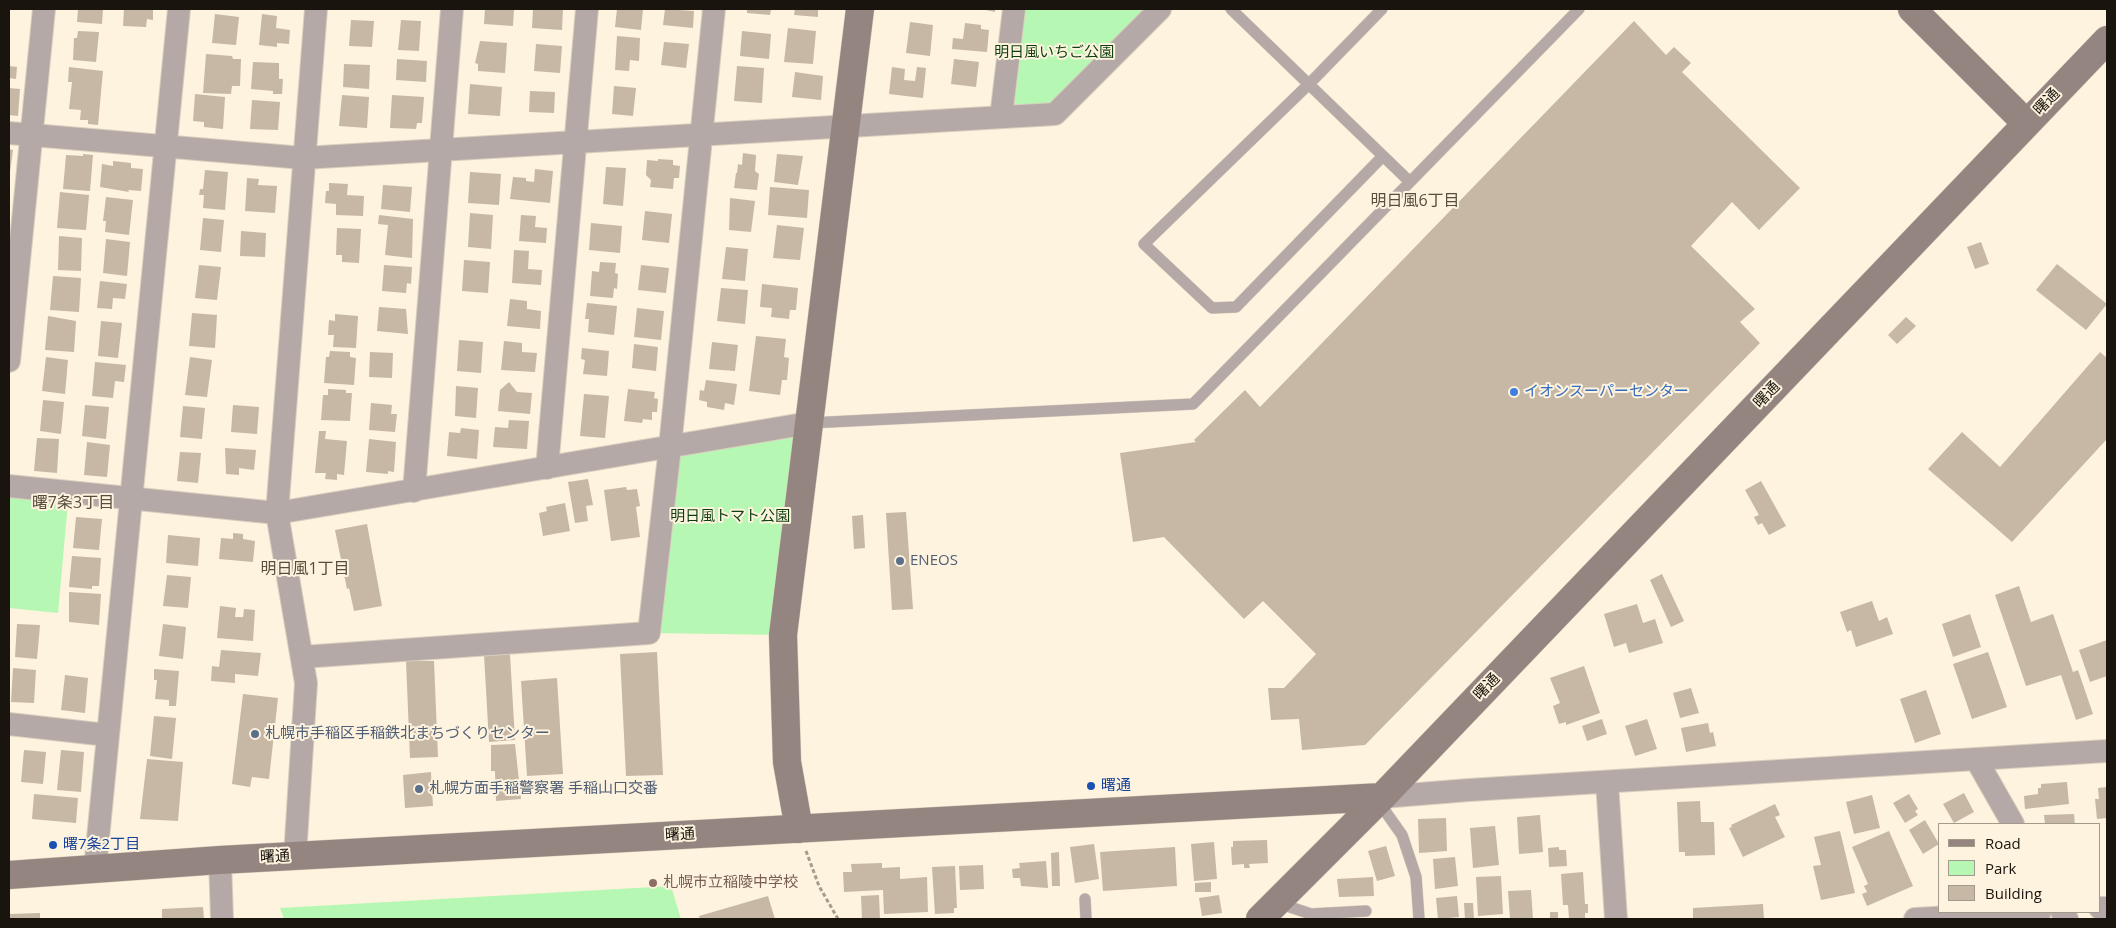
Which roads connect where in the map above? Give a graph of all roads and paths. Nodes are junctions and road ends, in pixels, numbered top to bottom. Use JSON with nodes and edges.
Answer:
{"nodes":[{"id":1,"x":44,"y":9,"type":"edge"},
{"id":2,"x":179,"y":9,"type":"edge"},
{"id":3,"x":316,"y":9,"type":"edge"},
{"id":4,"x":452,"y":9,"type":"edge"},
{"id":5,"x":587,"y":9,"type":"edge"},
{"id":6,"x":714,"y":9,"type":"edge"},
{"id":7,"x":860,"y":9,"type":"edge"},
{"id":8,"x":1014,"y":9,"type":"edge"},
{"id":9,"x":1160,"y":9,"type":"edge"},
{"id":10,"x":1231,"y":9,"type":"edge"},
{"id":11,"x":1382,"y":9,"type":"edge"},
{"id":12,"x":1579,"y":9,"type":"edge"},
{"id":13,"x":1912,"y":9,"type":"edge"},
{"id":14,"x":2107,"y":40,"type":"edge"},
{"id":15,"x":1309,"y":84,"type":"junction"},
{"id":16,"x":1001,"y":117,"type":"junction"},
{"id":17,"x":2026,"y":123,"type":"junction"},
{"id":18,"x":845,"y":126,"type":"junction"},
{"id":19,"x":9,"y":133,"type":"edge"},
{"id":20,"x":702,"y":134,"type":"junction"},
{"id":21,"x":33,"y":135,"type":"junction"},
{"id":22,"x":575,"y":142,"type":"junction"},
{"id":23,"x":165,"y":146,"type":"junction"},
{"id":24,"x":440,"y":150,"type":"junction"},
{"id":25,"x":1383,"y":156,"type":"junction"},
{"id":26,"x":303,"y":158,"type":"junction"},
{"id":27,"x":1410,"y":182,"type":"junction"},
{"id":28,"x":9,"y":361,"type":"edge"},
{"id":29,"x":809,"y":423,"type":"junction"},
{"id":30,"x":670,"y":447,"type":"junction"},
{"id":31,"x":547,"y":468,"type":"junction"},
{"id":32,"x":9,"y":486,"type":"edge"},
{"id":33,"x":414,"y":491,"type":"junction"},
{"id":34,"x":130,"y":498,"type":"junction"},
{"id":35,"x":278,"y":513,"type":"junction"},
{"id":36,"x":302,"y":657,"type":"junction"},
{"id":37,"x":9,"y":724,"type":"edge"},
{"id":38,"x":107,"y":735,"type":"junction"},
{"id":39,"x":2107,"y":751,"type":"edge"},
{"id":40,"x":1976,"y":759,"type":"junction"},
{"id":41,"x":1607,"y":782,"type":"junction"},
{"id":42,"x":1380,"y":799,"type":"junction"},
{"id":43,"x":2012,"y":823,"type":"edge"},
{"id":44,"x":799,"y":829,"type":"junction"},
{"id":45,"x":295,"y":856,"type":"junction"},
{"id":46,"x":220,"y":860,"type":"junction"},
{"id":47,"x":95,"y":869,"type":"junction"},
{"id":48,"x":9,"y":874,"type":"edge"},
{"id":49,"x":1085,"y":899,"type":"dead end"},
{"id":50,"x":1268,"y":911,"type":"edge"},
{"id":51,"x":1366,"y":911,"type":"dead end"},
{"id":52,"x":2023,"y":913,"type":"edge"},
{"id":53,"x":222,"y":919,"type":"edge"},
{"id":54,"x":838,"y":919,"type":"edge"},
{"id":55,"x":1086,"y":919,"type":"edge"},
{"id":56,"x":1419,"y":919,"type":"edge"},
{"id":57,"x":1616,"y":919,"type":"edge"},
{"id":58,"x":1915,"y":919,"type":"edge"},
{"id":59,"x":1923,"y":919,"type":"edge"}],
"edges":[{"from":1,"to":21,"type":"street"},
{"from":2,"to":23,"type":"street"},
{"from":3,"to":26,"type":"street"},
{"from":4,"to":24,"type":"street"},
{"from":5,"to":22,"type":"street"},
{"from":6,"to":20,"type":"street"},
{"from":7,"to":18,"type":"street"},
{"from":8,"to":16,"type":"street"},
{"from":9,"to":16,"type":"street"},
{"from":10,"to":15,"type":"lane"},
{"from":11,"to":15,"type":"lane"},
{"from":12,"to":27,"type":"lane"},
{"from":13,"to":17,"type":"street"},
{"from":14,"to":17,"type":"street","name":"曙通"},
{"from":15,"to":25,"type":"lane"},
{"from":15,"to":25,"type":"lane"},
{"from":16,"to":18,"type":"street"},
{"from":17,"to":42,"type":"street","name":"曙通"},
{"from":18,"to":20,"type":"street"},
{"from":18,"to":29,"type":"street"},
{"from":19,"to":21,"type":"street"},
{"from":20,"to":22,"type":"street"},
{"from":20,"to":30,"type":"street"},
{"from":21,"to":23,"type":"street"},
{"from":21,"to":28,"type":"street"},
{"from":22,"to":24,"type":"street"},
{"from":22,"to":31,"type":"street"},
{"from":23,"to":26,"type":"street"},
{"from":23,"to":34,"type":"street"},
{"from":24,"to":26,"type":"street"},
{"from":24,"to":33,"type":"street"},
{"from":25,"to":27,"type":"lane"},
{"from":26,"to":35,"type":"street"},
{"from":27,"to":29,"type":"lane"},
{"from":29,"to":30,"type":"street"},
{"from":29,"to":44,"type":"street"},
{"from":30,"to":31,"type":"street"},
{"from":30,"to":36,"type":"street"},
{"from":31,"to":33,"type":"street"},
{"from":32,"to":34,"type":"street"},
{"from":33,"to":35,"type":"street"},
{"from":34,"to":35,"type":"street"},
{"from":34,"to":38,"type":"street"},
{"from":35,"to":36,"type":"street"},
{"from":36,"to":45,"type":"street"},
{"from":37,"to":38,"type":"street"},
{"from":38,"to":47,"type":"street"},
{"from":39,"to":40,"type":"street"},
{"from":40,"to":41,"type":"street"},
{"from":40,"to":43,"type":"street"},
{"from":41,"to":42,"type":"street"},
{"from":41,"to":57,"type":"street"},
{"from":42,"to":44,"type":"street","name":"曙通"},
{"from":42,"to":50,"type":"street"},
{"from":42,"to":56,"type":"lane"},
{"from":44,"to":45,"type":"street","name":"曙通"},
{"from":44,"to":54,"type":"path"},
{"from":45,"to":46,"type":"street","name":"曙通"},
{"from":46,"to":47,"type":"street","name":"曙通"},
{"from":46,"to":53,"type":"street"},
{"from":47,"to":48,"type":"street","name":"曙通"},
{"from":49,"to":55,"type":"lane"},
{"from":50,"to":51,"type":"lane"},
{"from":52,"to":59,"type":"street"},
{"from":58,"to":59,"type":"street"}]}
